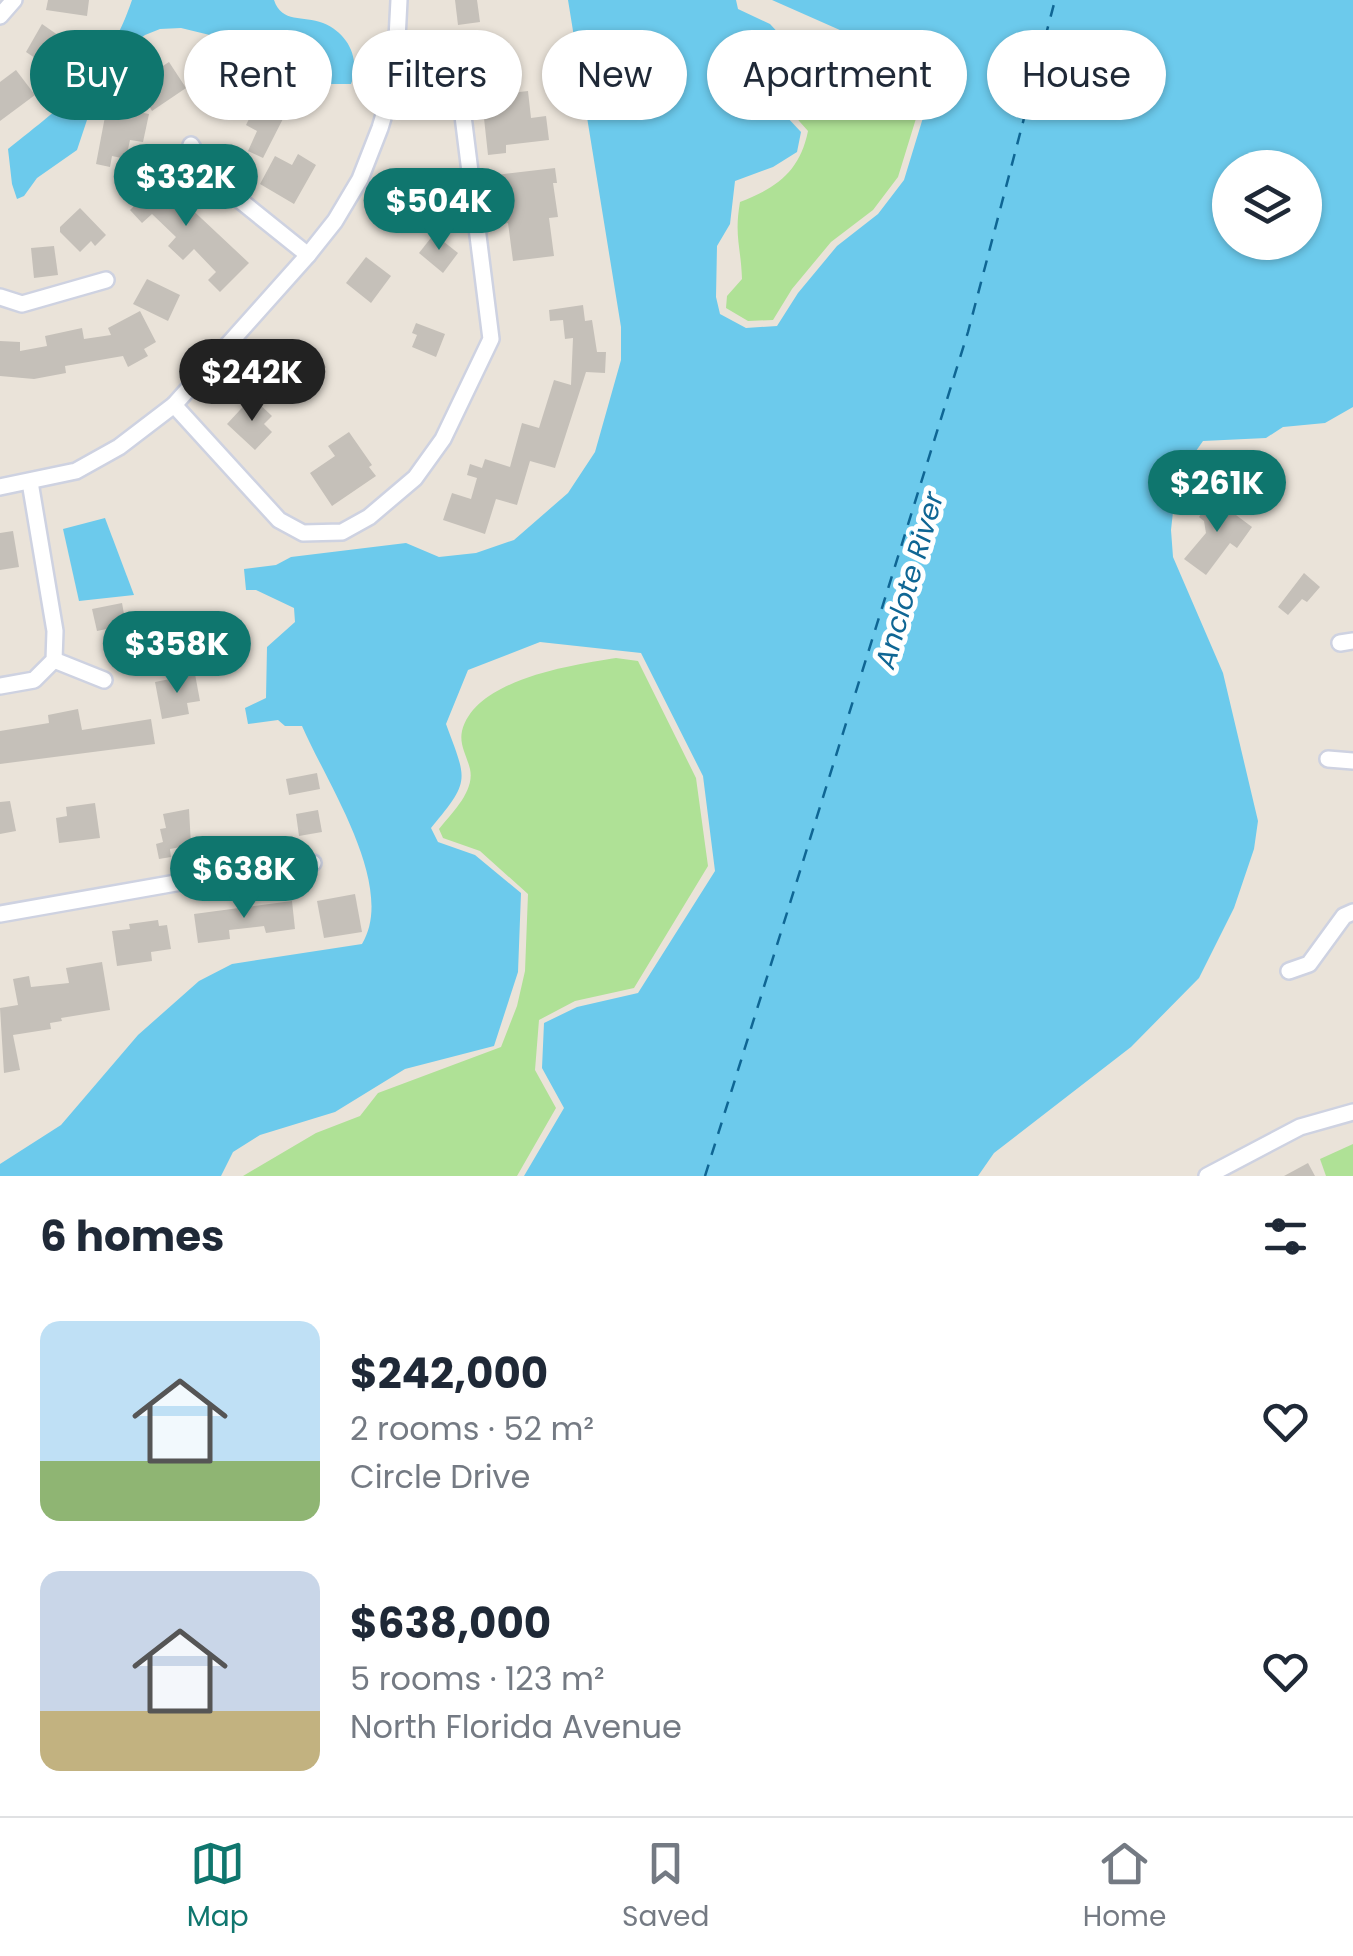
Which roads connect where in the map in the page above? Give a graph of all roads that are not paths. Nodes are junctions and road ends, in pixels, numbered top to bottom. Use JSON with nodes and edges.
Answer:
{"nodes":[{"id":1,"x":14,"y":0,"type":"edge"},
{"id":2,"x":399,"y":0,"type":"edge"},
{"id":3,"x":0,"y":16,"type":"edge"},
{"id":4,"x":397,"y":30,"type":"edge"},
{"id":5,"x":380,"y":120,"type":"edge"},
{"id":6,"x":464,"y":120,"type":"edge"},
{"id":7,"x":191,"y":145,"type":"dead end"},
{"id":8,"x":308,"y":255,"type":"junction"},
{"id":9,"x":106,"y":280,"type":"dead end"},
{"id":10,"x":0,"y":297,"type":"edge"},
{"id":11,"x":174,"y":405,"type":"junction"},
{"id":12,"x":30,"y":482,"type":"junction"},
{"id":13,"x":0,"y":488,"type":"edge"},
{"id":14,"x":54,"y":660,"type":"junction"},
{"id":15,"x":104,"y":680,"type":"dead end"},
{"id":16,"x":0,"y":686,"type":"edge"},
{"id":17,"x":1328,"y":759,"type":"dead end"},
{"id":18,"x":1353,"y":761,"type":"edge"},
{"id":19,"x":312,"y":864,"type":"dead end"},
{"id":20,"x":1353,"y":912,"type":"edge"},
{"id":21,"x":0,"y":914,"type":"edge"},
{"id":22,"x":1289,"y":970,"type":"dead end"},
{"id":23,"x":1353,"y":1112,"type":"edge"},
{"id":24,"x":1207,"y":1176,"type":"edge"}],
"edges":[{"from":1,"to":3,"type":"street"},
{"from":2,"to":4,"type":"street"},
{"from":5,"to":8,"type":"street"},
{"from":6,"to":11,"type":"street"},
{"from":7,"to":8,"type":"street"},
{"from":8,"to":11,"type":"street"},
{"from":9,"to":10,"type":"street"},
{"from":11,"to":12,"type":"street"},
{"from":12,"to":13,"type":"street"},
{"from":12,"to":14,"type":"street"},
{"from":14,"to":15,"type":"street"},
{"from":14,"to":16,"type":"street"},
{"from":17,"to":18,"type":"street"},
{"from":19,"to":21,"type":"street"},
{"from":20,"to":22,"type":"street"},
{"from":23,"to":24,"type":"street"}]}
